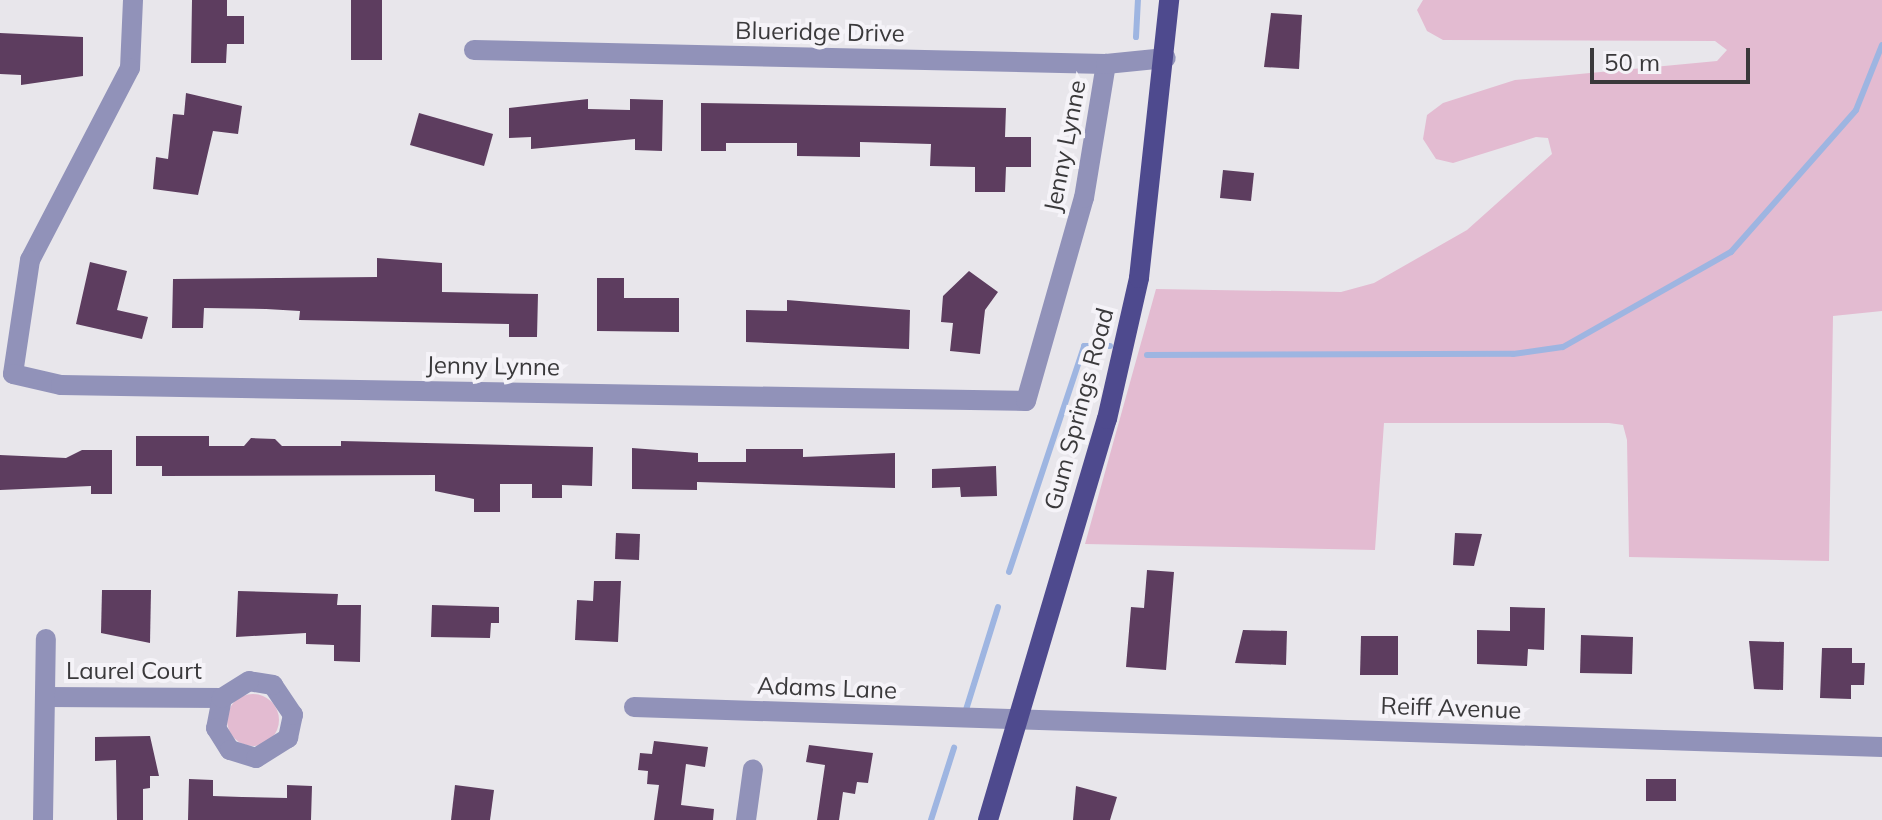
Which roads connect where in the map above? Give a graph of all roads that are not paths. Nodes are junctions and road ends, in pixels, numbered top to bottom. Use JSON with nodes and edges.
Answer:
{"nodes":[{"id":1,"x":133,"y":0,"type":"edge"},
{"id":2,"x":1169,"y":0,"type":"edge"},
{"id":3,"x":474,"y":50,"type":"dead end"},
{"id":4,"x":1166,"y":58,"type":"junction"},
{"id":5,"x":1106,"y":64,"type":"junction"},
{"id":6,"x":46,"y":639,"type":"dead end"},
{"id":7,"x":46,"y":697,"type":"junction"},
{"id":8,"x":222,"y":698,"type":"dead end"},
{"id":9,"x":634,"y":707,"type":"dead end"},
{"id":10,"x":1018,"y":721,"type":"junction"},
{"id":11,"x":1882,"y":747,"type":"edge"},
{"id":12,"x":753,"y":769,"type":"dead end"},
{"id":13,"x":43,"y":820,"type":"edge"},
{"id":14,"x":746,"y":820,"type":"edge"},
{"id":15,"x":988,"y":820,"type":"edge"}],
"edges":[{"from":1,"to":5,"type":"street","name":"Jenny Lynne"},
{"from":2,"to":4,"type":"main road","name":"Gum Springs Road"},
{"from":3,"to":5,"type":"street","name":"Blueridge Drive"},
{"from":4,"to":5,"type":"street","name":"Blueridge Drive"},
{"from":4,"to":10,"type":"main road","name":"Gum Springs Road"},
{"from":6,"to":7,"type":"street","name":"Laurel Court"},
{"from":7,"to":8,"type":"street","name":"Laurel Court"},
{"from":7,"to":13,"type":"street","name":"Laurel Court"},
{"from":9,"to":10,"type":"street","name":"Adams Lane"},
{"from":10,"to":11,"type":"street","name":"Reiff Avenue"},
{"from":10,"to":15,"type":"main road","name":"Gum Springs Road"},
{"from":12,"to":14,"type":"street"}]}
